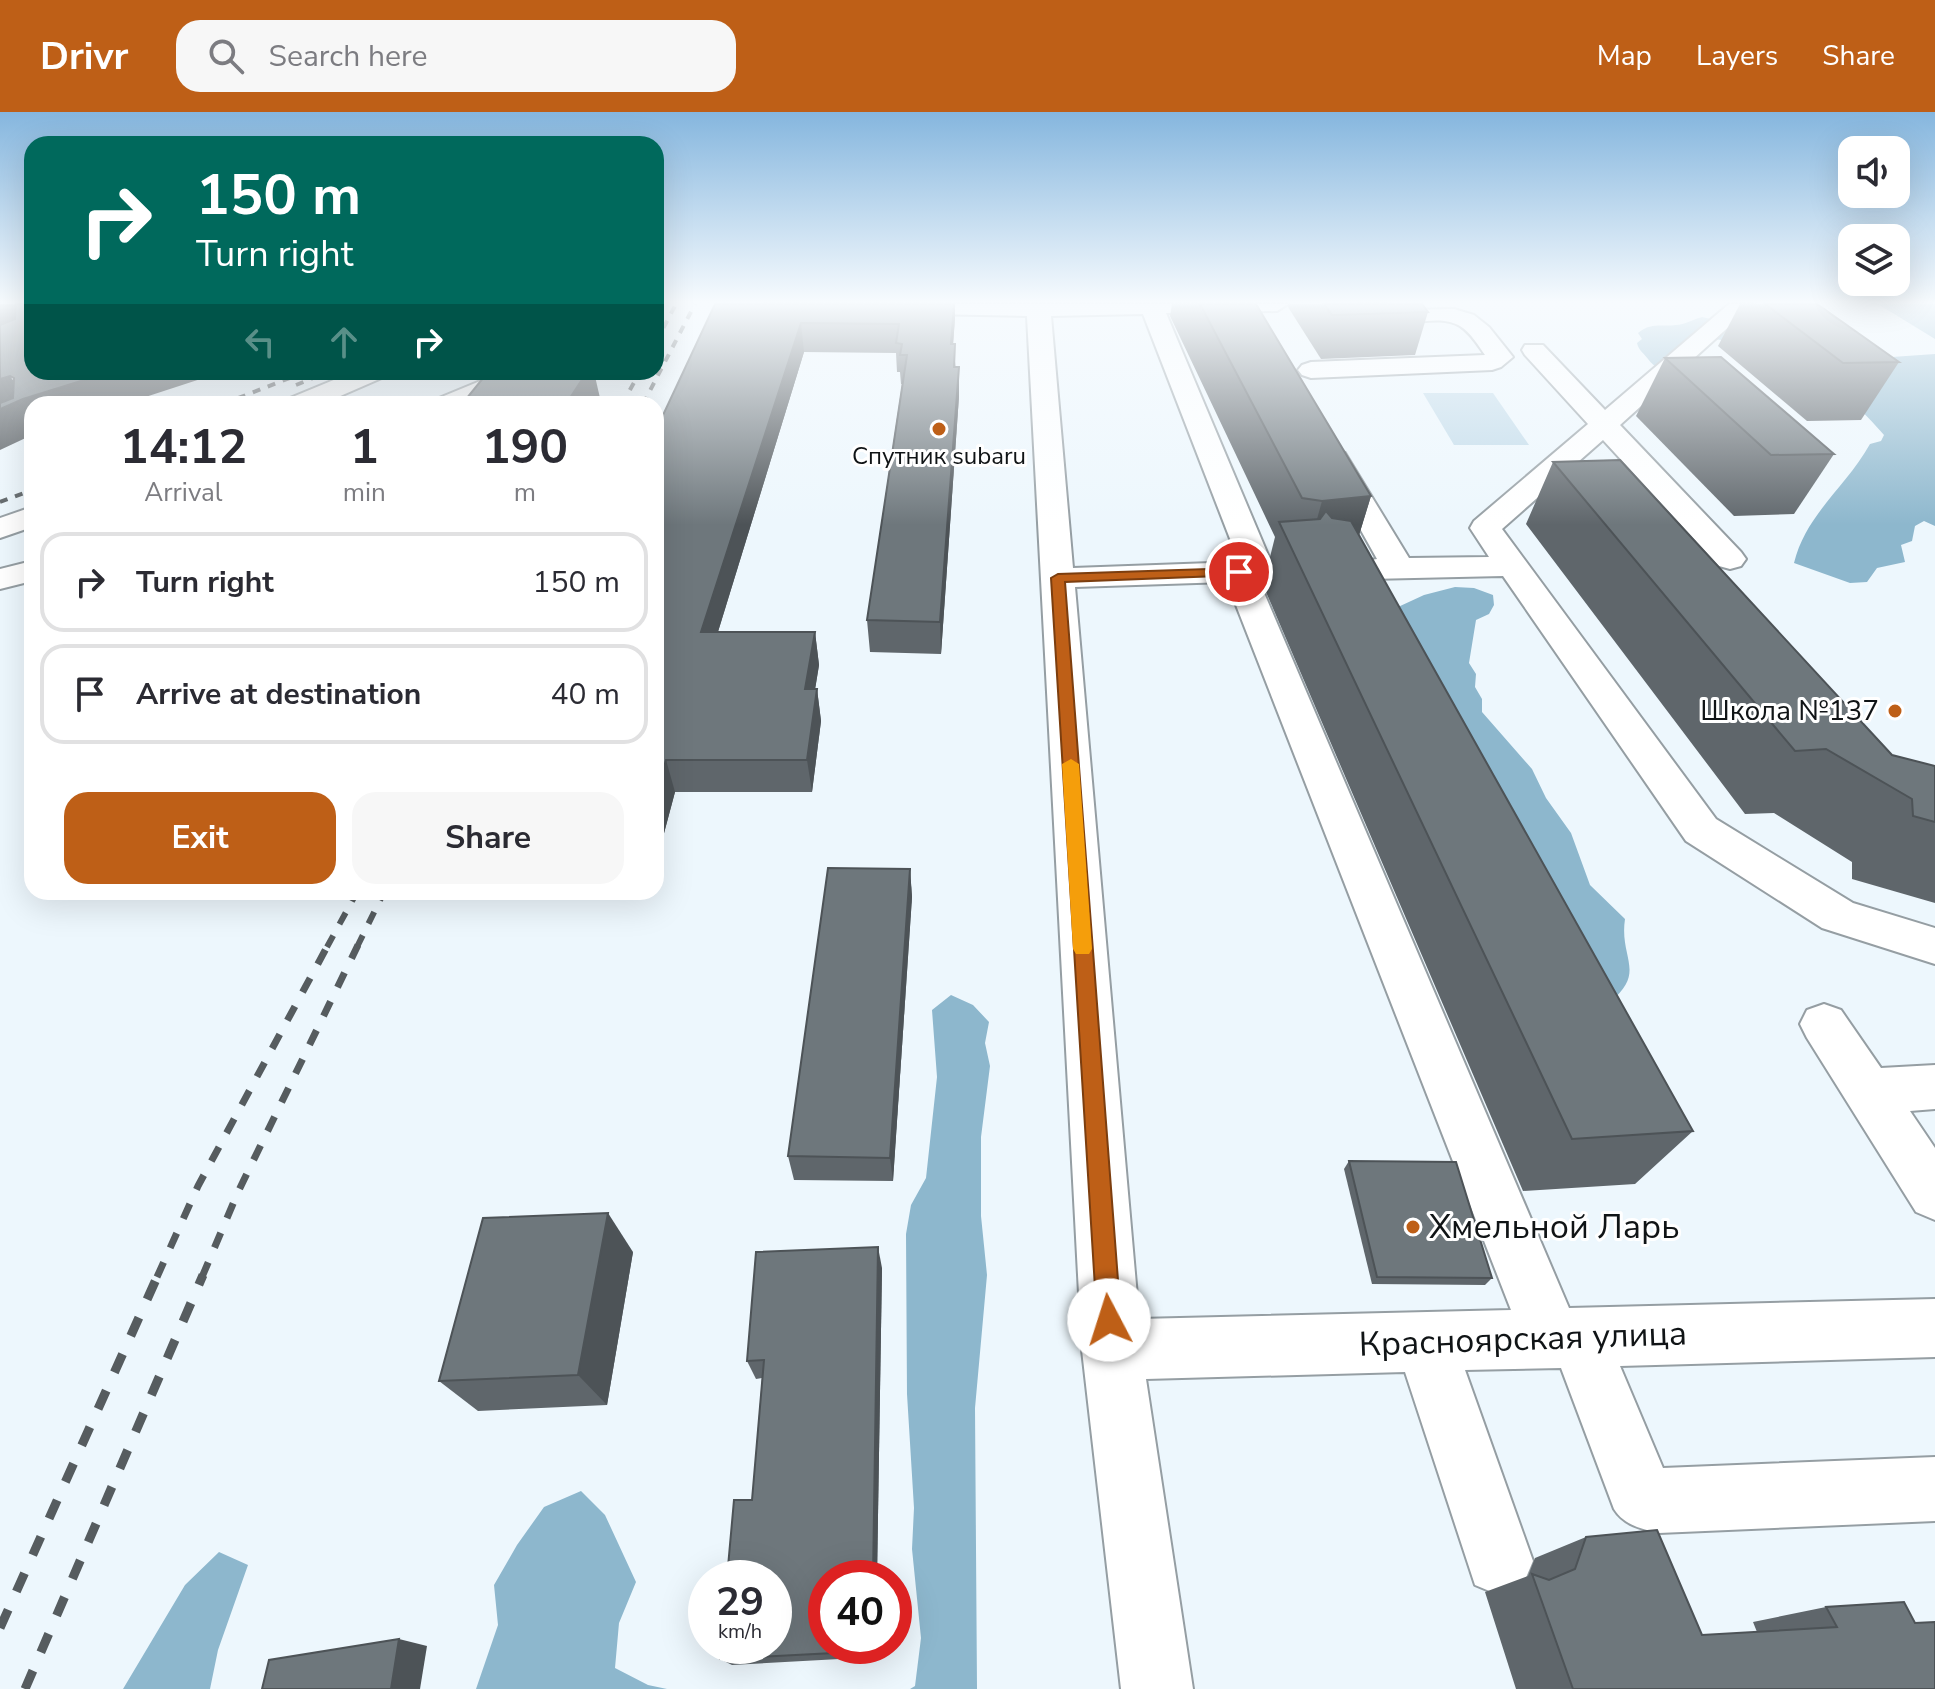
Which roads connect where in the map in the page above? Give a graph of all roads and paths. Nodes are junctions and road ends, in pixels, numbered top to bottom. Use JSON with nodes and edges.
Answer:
{"nodes":[{"id":1,"x":1044,"y":378,"type":"edge"},
{"id":2,"x":1182,"y":378,"type":"edge"},
{"id":3,"x":1298,"y":378,"type":"edge"},
{"id":4,"x":1560,"y":378,"type":"edge"},
{"id":5,"x":1658,"y":378,"type":"edge"},
{"id":6,"x":356,"y":380,"type":"edge"},
{"id":7,"x":505,"y":380,"type":"edge"},
{"id":8,"x":318,"y":396,"type":"edge"},
{"id":9,"x":467,"y":396,"type":"edge"},
{"id":10,"x":1299,"y":397,"type":"edge"},
{"id":11,"x":1604,"y":425,"type":"junction"},
{"id":12,"x":1322,"y":437,"type":"edge"},
{"id":13,"x":24,"y":519,"type":"edge"},
{"id":14,"x":0,"y":529,"type":"edge"},
{"id":15,"x":1730,"y":559,"type":"dead end"},
{"id":16,"x":1512,"y":566,"type":"junction"},
{"id":17,"x":1399,"y":569,"type":"junction"},
{"id":18,"x":1340,"y":570,"type":"edge"},
{"id":19,"x":1263,"y":572,"type":"junction"},
{"id":20,"x":24,"y":573,"type":"edge"},
{"id":21,"x":1058,"y":578,"type":"junction"},
{"id":22,"x":0,"y":579,"type":"edge"},
{"id":23,"x":1935,"y":946,"type":"edge"},
{"id":24,"x":1824,"y":1024,"type":"dead end"},
{"id":25,"x":1935,"y":1087,"type":"edge"},
{"id":26,"x":1868,"y":1091,"type":"junction"},
{"id":27,"x":1935,"y":1194,"type":"edge"},
{"id":28,"x":1935,"y":1328,"type":"edge"},
{"id":29,"x":1566,"y":1338,"type":"junction"},
{"id":30,"x":1425,"y":1342,"type":"junction"},
{"id":31,"x":1112,"y":1350,"type":"junction"},
{"id":32,"x":1935,"y":1489,"type":"edge"},
{"id":33,"x":1499,"y":1561,"type":"dead end"},
{"id":34,"x":1157,"y":1689,"type":"edge"}],
"edges":[{"from":1,"to":21,"type":"street"},
{"from":2,"to":19,"type":"street"},
{"from":3,"to":10,"type":"street"},
{"from":4,"to":11,"type":"street"},
{"from":5,"to":11,"type":"street"},
{"from":6,"to":8,"type":"street"},
{"from":7,"to":9,"type":"street"},
{"from":11,"to":15,"type":"street"},
{"from":11,"to":16,"type":"street"},
{"from":12,"to":17,"type":"street"},
{"from":13,"to":14,"type":"street"},
{"from":16,"to":17,"type":"street"},
{"from":16,"to":23,"type":"street"},
{"from":17,"to":18,"type":"street"},
{"from":19,"to":21,"type":"street"},
{"from":19,"to":29,"type":"street"},
{"from":20,"to":22,"type":"street"},
{"from":21,"to":31,"type":"street"},
{"from":24,"to":26,"type":"street"},
{"from":25,"to":26,"type":"street"},
{"from":26,"to":27,"type":"street"},
{"from":28,"to":29,"type":"street","name":"Красноярская улица"},
{"from":29,"to":30,"type":"street","name":"Красноярская улица"},
{"from":29,"to":32,"type":"street"},
{"from":30,"to":31,"type":"street","name":"Красноярская улица"},
{"from":30,"to":33,"type":"street"},
{"from":31,"to":34,"type":"street"}]}
